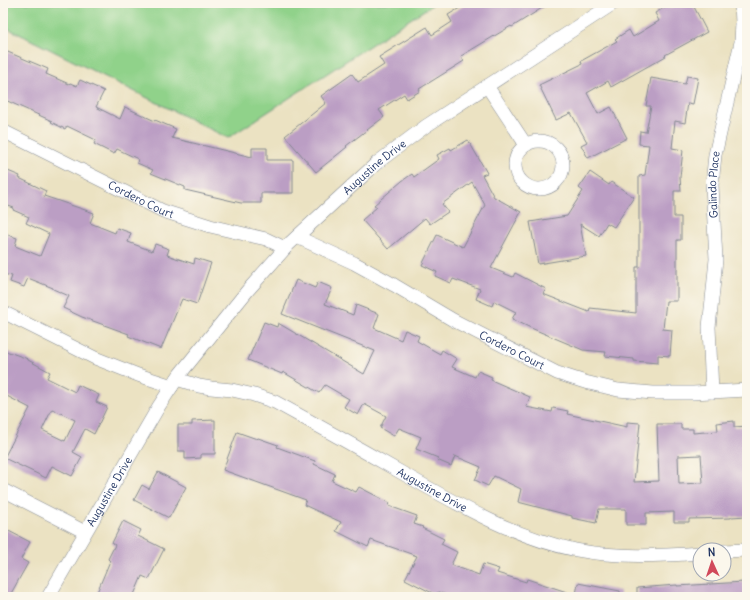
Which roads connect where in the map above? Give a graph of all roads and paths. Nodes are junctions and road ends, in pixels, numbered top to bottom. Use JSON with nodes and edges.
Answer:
{"nodes":[{"id":1,"x":614,"y":3,"type":"edge"},
{"id":2,"x":741,"y":3,"type":"edge"},
{"id":3,"x":487,"y":86,"type":"junction"},
{"id":4,"x":3,"y":131,"type":"edge"},
{"id":5,"x":526,"y":145,"type":"dead end"},
{"id":6,"x":297,"y":237,"type":"junction"},
{"id":7,"x":286,"y":248,"type":"junction"},
{"id":8,"x":3,"y":312,"type":"edge"},
{"id":9,"x":174,"y":383,"type":"junction"},
{"id":10,"x":747,"y":390,"type":"edge"},
{"id":11,"x":712,"y":392,"type":"junction"},
{"id":12,"x":3,"y":490,"type":"edge"},
{"id":13,"x":85,"y":532,"type":"junction"},
{"id":14,"x":747,"y":550,"type":"edge"},
{"id":15,"x":732,"y":551,"type":"edge"},
{"id":16,"x":692,"y":553,"type":"edge"},
{"id":17,"x":48,"y":597,"type":"edge"}],
"edges":[{"from":1,"to":3,"type":"street","name":"Augustine Drive"},
{"from":2,"to":11,"type":"street","name":"Galindo Place"},
{"from":3,"to":5,"type":"street"},
{"from":3,"to":6,"type":"street","name":"Augustine Drive"},
{"from":4,"to":7,"type":"street","name":"Cordero Court"},
{"from":6,"to":7,"type":"street","name":"Augustine Drive"},
{"from":6,"to":11,"type":"street","name":"Cordero Court"},
{"from":7,"to":9,"type":"street","name":"Augustine Drive"},
{"from":8,"to":9,"type":"street","name":"Augustine Drive"},
{"from":9,"to":13,"type":"street","name":"Augustine Drive"},
{"from":9,"to":16,"type":"street","name":"Augustine Drive"},
{"from":10,"to":11,"type":"street","name":"Cordero Court"},
{"from":12,"to":13,"type":"street"},
{"from":13,"to":17,"type":"street","name":"Augustine Drive"},
{"from":14,"to":15,"type":"street"}]}
